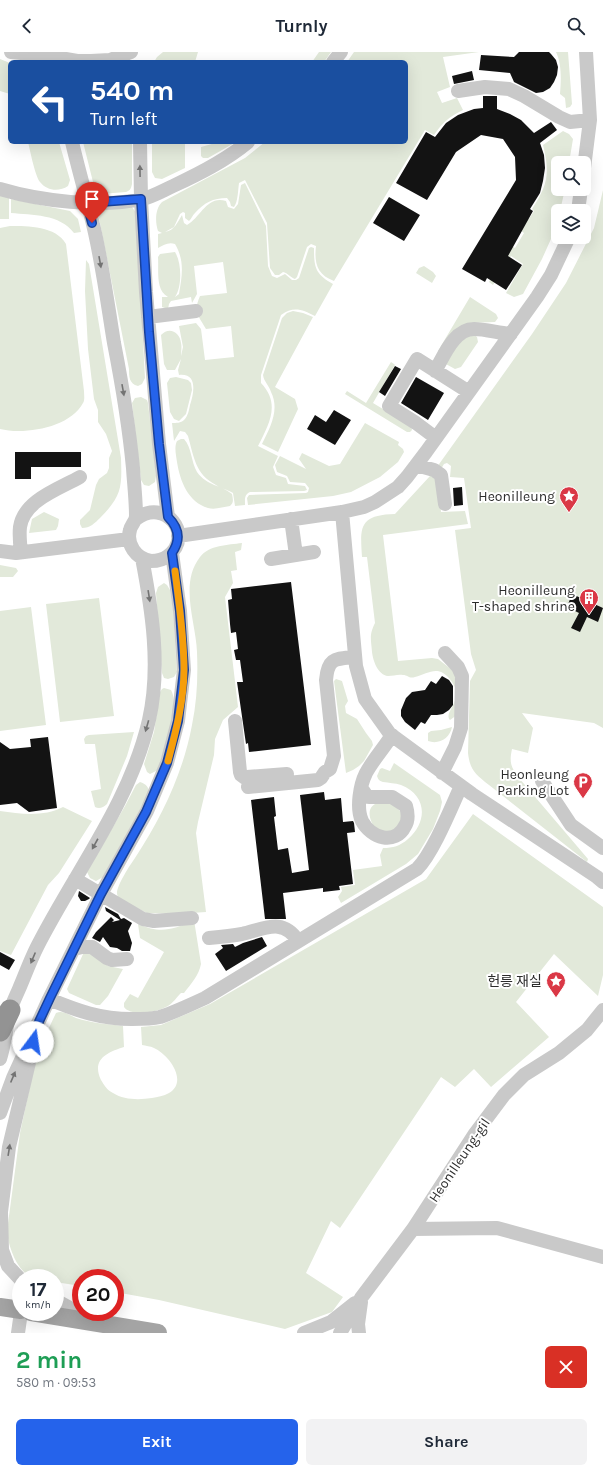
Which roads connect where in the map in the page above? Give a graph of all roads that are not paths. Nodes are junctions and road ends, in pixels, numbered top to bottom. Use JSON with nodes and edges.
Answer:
{"nodes":[{"id":1,"x":11,"y":52,"type":"edge"},
{"id":2,"x":131,"y":52,"type":"edge"},
{"id":3,"x":586,"y":52,"type":"edge"},
{"id":4,"x":50,"y":57,"type":"edge"},
{"id":5,"x":70,"y":60,"type":"edge"},
{"id":6,"x":110,"y":60,"type":"edge"},
{"id":7,"x":458,"y":91,"type":"dead end"},
{"id":8,"x":590,"y":120,"type":"junction"},
{"id":9,"x":72,"y":144,"type":"edge"},
{"id":10,"x":140,"y":144,"type":"edge"},
{"id":11,"x":245,"y":144,"type":"edge"},
{"id":12,"x":586,"y":156,"type":"edge"},
{"id":13,"x":0,"y":189,"type":"edge"},
{"id":14,"x":141,"y":199,"type":"junction"},
{"id":15,"x":87,"y":203,"type":"junction"},
{"id":16,"x":566,"y":244,"type":"edge"},
{"id":17,"x":196,"y":311,"type":"dead end"},
{"id":18,"x":148,"y":317,"type":"junction"},
{"id":19,"x":511,"y":334,"type":"junction"},
{"id":20,"x":435,"y":371,"type":"junction"},
{"id":21,"x":469,"y":392,"type":"junction"},
{"id":22,"x":436,"y":438,"type":"junction"},
{"id":23,"x":416,"y":465,"type":"junction"},
{"id":24,"x":80,"y":478,"type":"dead end"},
{"id":25,"x":445,"y":504,"type":"dead end"},
{"id":26,"x":342,"y":512,"type":"junction"},
{"id":27,"x":168,"y":517,"type":"junction"},
{"id":28,"x":136,"y":519,"type":"junction"},
{"id":29,"x":291,"y":520,"type":"junction"},
{"id":30,"x":178,"y":536,"type":"junction"},
{"id":31,"x":129,"y":539,"type":"junction"},
{"id":32,"x":0,"y":551,"type":"edge"},
{"id":33,"x":21,"y":552,"type":"junction"},
{"id":34,"x":314,"y":552,"type":"dead end"},
{"id":35,"x":172,"y":553,"type":"junction"},
{"id":36,"x":296,"y":555,"type":"junction"},
{"id":37,"x":142,"y":558,"type":"junction"},
{"id":38,"x":271,"y":559,"type":"dead end"},
{"id":39,"x":445,"y":653,"type":"dead end"},
{"id":40,"x":355,"y":657,"type":"junction"},
{"id":41,"x":235,"y":721,"type":"dead end"},
{"id":42,"x":392,"y":735,"type":"junction"},
{"id":43,"x":442,"y":773,"type":"junction"},
{"id":44,"x":542,"y":781,"type":"dead end"},
{"id":45,"x":461,"y":786,"type":"junction"},
{"id":46,"x":362,"y":789,"type":"dead end"},
{"id":47,"x":603,"y":848,"type":"edge"},
{"id":48,"x":75,"y":879,"type":"junction"},
{"id":49,"x":603,"y":882,"type":"edge"},
{"id":50,"x":101,"y":894,"type":"junction"},
{"id":51,"x":192,"y":918,"type":"dead end"},
{"id":52,"x":209,"y":938,"type":"dead end"},
{"id":53,"x":298,"y":941,"type":"junction"},
{"id":54,"x":74,"y":949,"type":"junction"},
{"id":55,"x":127,"y":959,"type":"dead end"},
{"id":56,"x":50,"y":998,"type":"junction"},
{"id":57,"x":10,"y":1010,"type":"junction"},
{"id":58,"x":603,"y":1010,"type":"edge"},
{"id":59,"x":36,"y":1028,"type":"junction"},
{"id":60,"x":0,"y":1031,"type":"edge"},
{"id":61,"x":0,"y":1059,"type":"edge"},
{"id":62,"x":0,"y":1113,"type":"edge"},
{"id":63,"x":413,"y":1229,"type":"junction"},
{"id":64,"x":603,"y":1257,"type":"edge"},
{"id":65,"x":12,"y":1270,"type":"edge"},
{"id":66,"x":361,"y":1298,"type":"junction"},
{"id":67,"x":64,"y":1305,"type":"edge"},
{"id":68,"x":0,"y":1307,"type":"edge"},
{"id":69,"x":12,"y":1309,"type":"edge"},
{"id":70,"x":64,"y":1318,"type":"edge"},
{"id":71,"x":20,"y":1321,"type":"edge"},
{"id":72,"x":97,"y":1324,"type":"junction"},
{"id":73,"x":18,"y":1333,"type":"edge"},
{"id":74,"x":158,"y":1333,"type":"edge"},
{"id":75,"x":304,"y":1333,"type":"edge"},
{"id":76,"x":340,"y":1333,"type":"edge"},
{"id":77,"x":359,"y":1333,"type":"edge"}],
"edges":[{"from":1,"to":4,"type":"street"},
{"from":2,"to":6,"type":"street"},
{"from":3,"to":8,"type":"street"},
{"from":4,"to":5,"type":"street"},
{"from":7,"to":8,"type":"street"},
{"from":8,"to":12,"type":"street"},
{"from":9,"to":15,"type":"street"},
{"from":14,"to":10,"type":"street","one_way":true},
{"from":11,"to":14,"type":"street"},
{"from":13,"to":15,"type":"street"},
{"from":14,"to":15,"type":"street"},
{"from":14,"to":18,"type":"street"},
{"from":15,"to":28,"type":"street","one_way":true},
{"from":16,"to":19,"type":"street"},
{"from":17,"to":18,"type":"street"},
{"from":18,"to":27,"type":"street"},
{"from":19,"to":20,"type":"street"},
{"from":19,"to":21,"type":"street"},
{"from":20,"to":21,"type":"street"},
{"from":20,"to":22,"type":"street"},
{"from":21,"to":22,"type":"street"},
{"from":22,"to":23,"type":"street"},
{"from":23,"to":25,"type":"street"},
{"from":23,"to":26,"type":"street"},
{"from":24,"to":33,"type":"street"},
{"from":26,"to":29,"type":"street"},
{"from":26,"to":40,"type":"street"},
{"from":27,"to":28,"type":"street"},
{"from":27,"to":30,"type":"street"},
{"from":28,"to":31,"type":"street"},
{"from":29,"to":30,"type":"street"},
{"from":29,"to":36,"type":"street"},
{"from":30,"to":35,"type":"street"},
{"from":31,"to":33,"type":"street"},
{"from":31,"to":37,"type":"street"},
{"from":32,"to":33,"type":"street"},
{"from":34,"to":36,"type":"street"},
{"from":35,"to":37,"type":"street"},
{"from":35,"to":50,"type":"street"},
{"from":36,"to":38,"type":"street"},
{"from":37,"to":48,"type":"street","one_way":true},
{"from":39,"to":43,"type":"street"},
{"from":40,"to":41,"type":"street"},
{"from":40,"to":42,"type":"street"},
{"from":42,"to":43,"type":"street"},
{"from":42,"to":46,"type":"street"},
{"from":43,"to":45,"type":"street"},
{"from":44,"to":47,"type":"street"},
{"from":45,"to":49,"type":"street"},
{"from":45,"to":53,"type":"street"},
{"from":48,"to":50,"type":"street"},
{"from":48,"to":57,"type":"street","one_way":true},
{"from":50,"to":51,"type":"street"},
{"from":50,"to":54,"type":"street"},
{"from":52,"to":53,"type":"street"},
{"from":53,"to":56,"type":"street"},
{"from":54,"to":55,"type":"street"},
{"from":54,"to":56,"type":"street"},
{"from":56,"to":59,"type":"street"},
{"from":57,"to":60,"type":"highway"},
{"from":57,"to":61,"type":"street"},
{"from":58,"to":63,"type":"street","name":"Heonilleung-gil"},
{"from":62,"to":59,"type":"street","one_way":true},
{"from":65,"to":59,"type":"street","one_way":true},
{"from":63,"to":64,"type":"street"},
{"from":63,"to":66,"type":"street","name":"Heonilleung-gil"},
{"from":66,"to":75,"type":"street"},
{"from":66,"to":76,"type":"street","name":"Heonilleung-gil"},
{"from":66,"to":77,"type":"street"},
{"from":67,"to":72,"type":"street"},
{"from":68,"to":69,"type":"main road"},
{"from":70,"to":72,"type":"main road"},
{"from":71,"to":73,"type":"street"},
{"from":72,"to":74,"type":"main road"}]}
